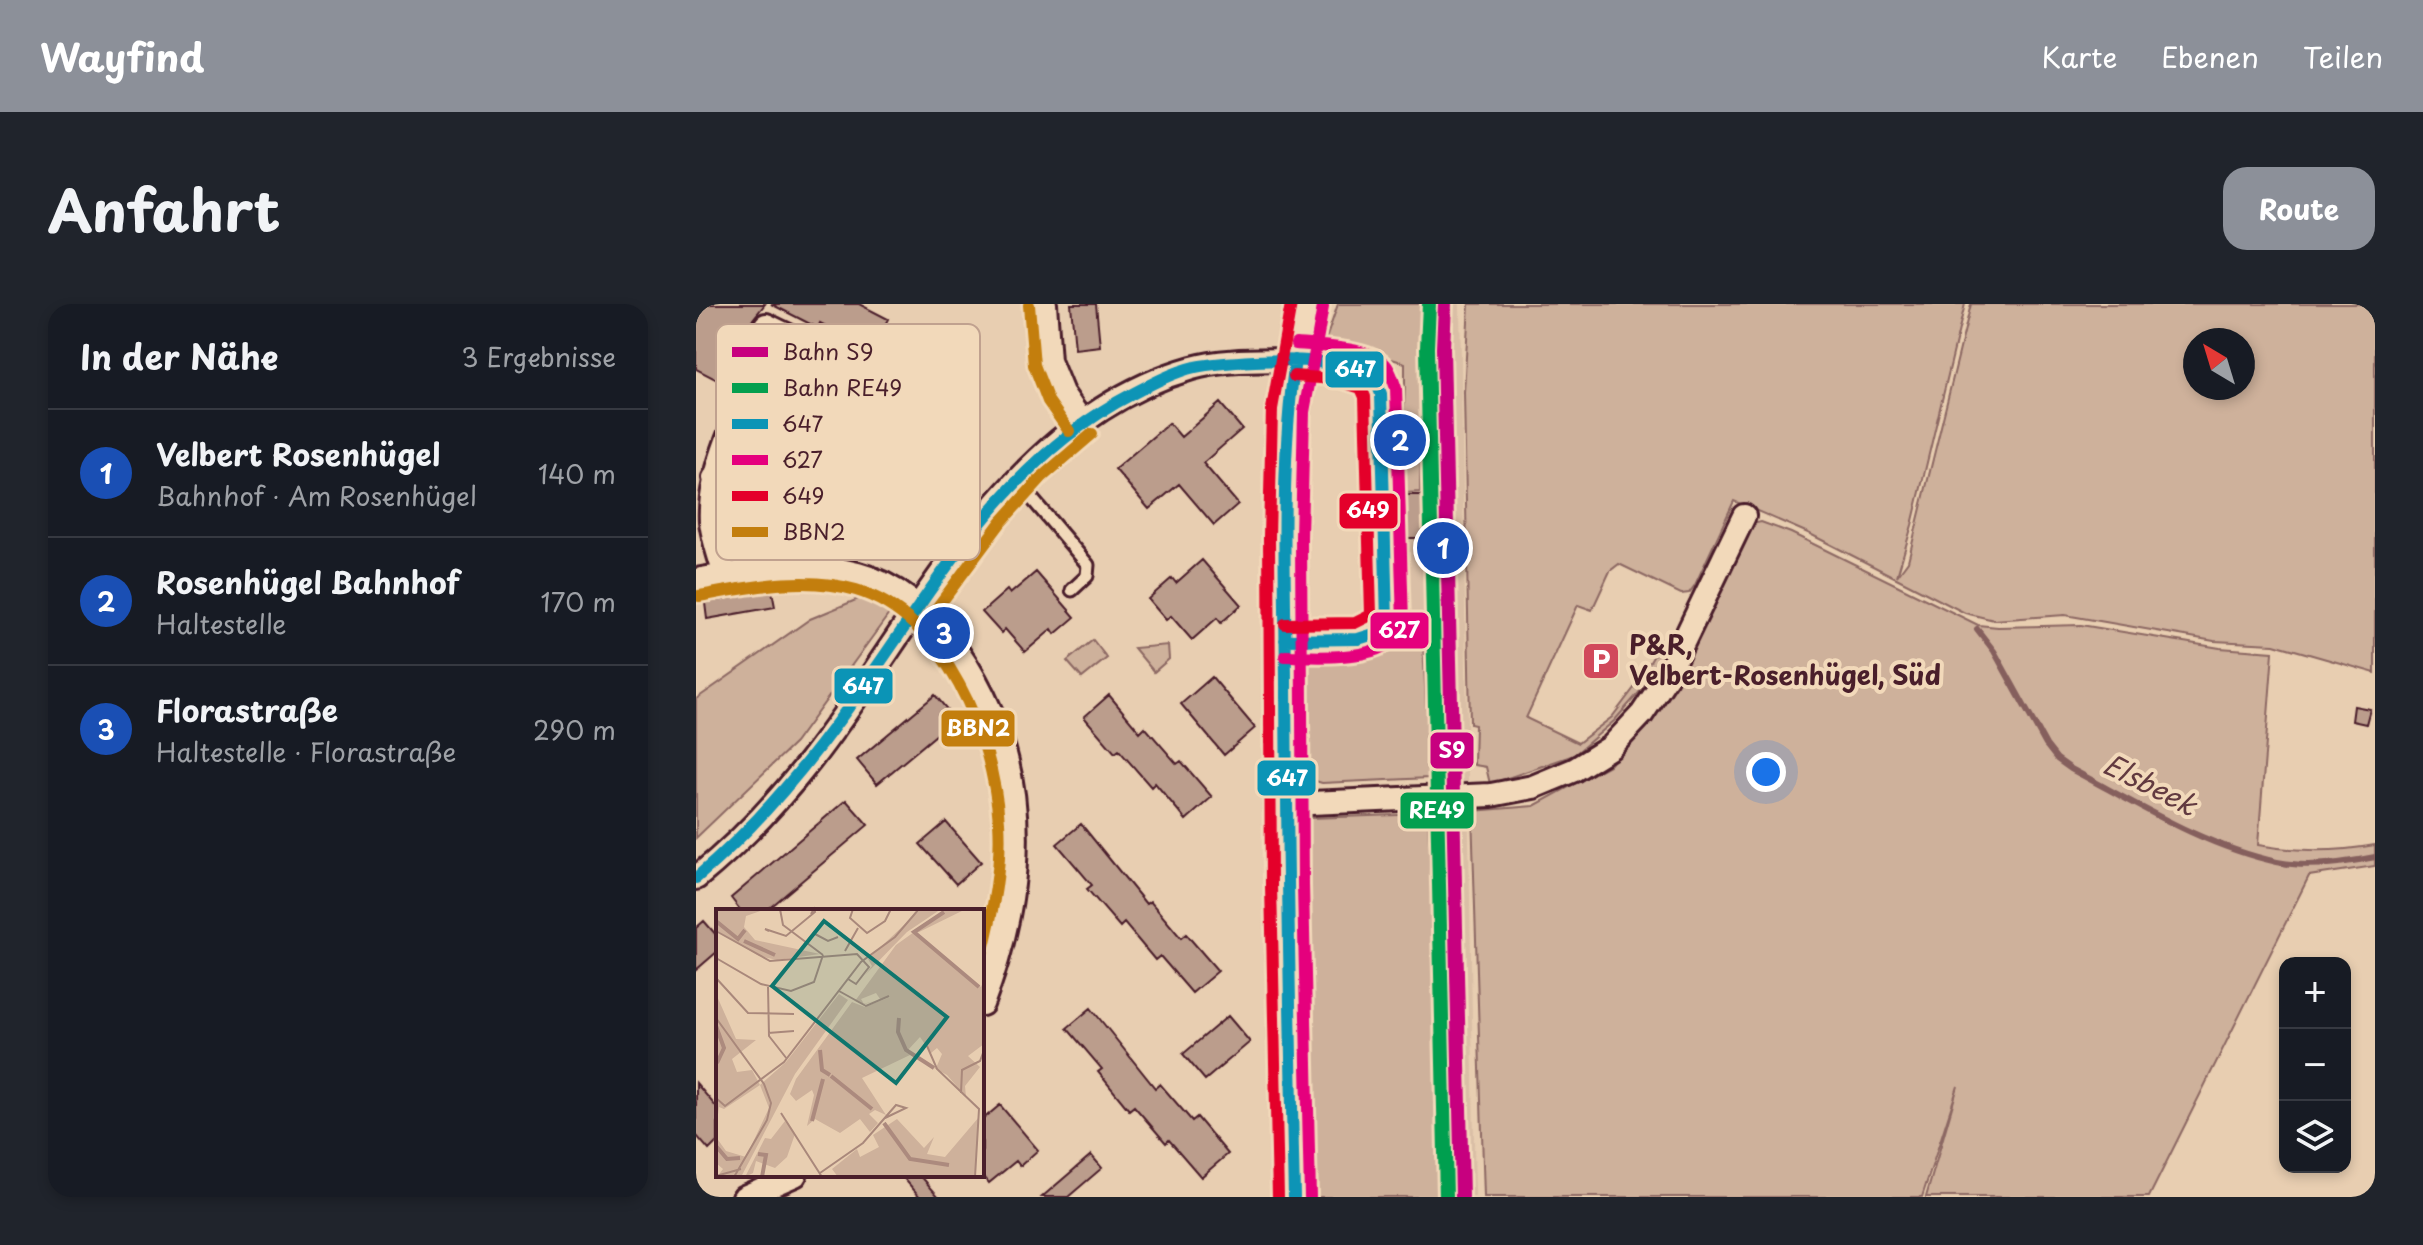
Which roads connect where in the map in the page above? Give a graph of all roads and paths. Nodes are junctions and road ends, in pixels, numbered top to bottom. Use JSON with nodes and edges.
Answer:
{"nodes":[{"id":1,"x":1045,"y":304,"type":"edge"},
{"id":2,"x":1307,"y":304,"type":"edge"},
{"id":3,"x":1295,"y":360,"type":"junction"},
{"id":4,"x":1082,"y":422,"type":"junction"},
{"id":5,"x":716,"y":473,"type":"edge"},
{"id":6,"x":714,"y":478,"type":"joint"},
{"id":7,"x":1017,"y":481,"type":"junction"},
{"id":8,"x":1744,"y":516,"type":"dead end"},
{"id":9,"x":980,"y":524,"type":"edge"},
{"id":10,"x":716,"y":541,"type":"edge"},
{"id":11,"x":721,"y":560,"type":"edge"},
{"id":12,"x":953,"y":560,"type":"edge"},
{"id":13,"x":725,"y":575,"type":"junction"},
{"id":14,"x":696,"y":580,"type":"edge"},
{"id":15,"x":1072,"y":590,"type":"dead end"},
{"id":16,"x":918,"y":606,"type":"junction"},
{"id":17,"x":1285,"y":640,"type":"junction"},
{"id":18,"x":1288,"y":804,"type":"junction"},
{"id":19,"x":696,"y":878,"type":"edge"},
{"id":20,"x":984,"y":998,"type":"edge"},
{"id":21,"x":790,"y":1177,"type":"edge"},
{"id":22,"x":744,"y":1197,"type":"edge"},
{"id":23,"x":1294,"y":1197,"type":"edge"}],
"edges":[{"from":1,"to":4,"type":"street"},
{"from":2,"to":3,"type":"street"},
{"from":3,"to":4,"type":"street"},
{"from":3,"to":17,"type":"street"},
{"from":3,"to":17,"type":"lane"},
{"from":4,"to":7,"type":"street"},
{"from":5,"to":6,"type":"street"},
{"from":6,"to":10,"type":"street"},
{"from":7,"to":9,"type":"street"},
{"from":7,"to":15,"type":"lane"},
{"from":8,"to":18,"type":"street"},
{"from":11,"to":13,"type":"street"},
{"from":12,"to":16,"type":"street"},
{"from":13,"to":14,"type":"street"},
{"from":13,"to":16,"type":"street"},
{"from":16,"to":19,"type":"street"},
{"from":16,"to":20,"type":"street"},
{"from":17,"to":18,"type":"street"},
{"from":18,"to":23,"type":"street"},
{"from":21,"to":22,"type":"street"}]}
